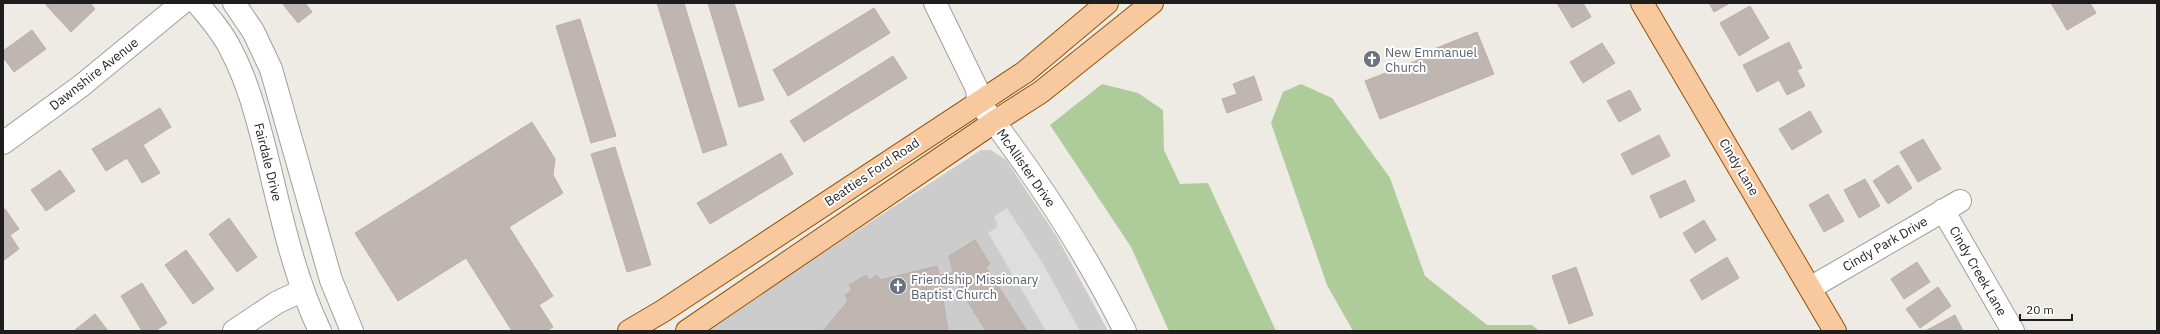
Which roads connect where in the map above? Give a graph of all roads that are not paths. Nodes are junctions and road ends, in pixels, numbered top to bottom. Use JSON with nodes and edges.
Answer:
{"nodes":[{"id":1,"x":182,"y":3,"type":"edge"},
{"id":2,"x":197,"y":3,"type":"edge"},
{"id":3,"x":234,"y":3,"type":"edge"},
{"id":4,"x":935,"y":3,"type":"edge"},
{"id":5,"x":1107,"y":3,"type":"edge"},
{"id":6,"x":1152,"y":3,"type":"edge"},
{"id":7,"x":1642,"y":3,"type":"edge"},
{"id":8,"x":978,"y":101,"type":"junction"},
{"id":9,"x":994,"y":122,"type":"junction"},
{"id":10,"x":3,"y":142,"type":"edge"},
{"id":11,"x":299,"y":172,"type":"junction"},
{"id":12,"x":272,"y":179,"type":"junction"},
{"id":13,"x":1951,"y":206,"type":"joint"},
{"id":14,"x":1810,"y":288,"type":"junction"},
{"id":15,"x":303,"y":290,"type":"junction"},
{"id":16,"x":343,"y":309,"type":"junction"},
{"id":17,"x":318,"y":326,"type":"edge"},
{"id":18,"x":234,"y":331,"type":"edge"},
{"id":19,"x":352,"y":331,"type":"edge"},
{"id":20,"x":629,"y":331,"type":"edge"},
{"id":21,"x":686,"y":331,"type":"edge"},
{"id":22,"x":1125,"y":331,"type":"edge"},
{"id":23,"x":1835,"y":331,"type":"edge"},
{"id":24,"x":2013,"y":331,"type":"edge"}],
"edges":[{"from":1,"to":10,"type":"street","name":"Dawnshire Avenue"},
{"from":2,"to":12,"type":"street","name":"Fairdale Drive"},
{"from":3,"to":11,"type":"street","name":"Fairdale Drive"},
{"from":4,"to":8,"type":"street","name":"McAllister Drive"},
{"from":5,"to":8,"type":"main road","name":"Beatties Ford Road"},
{"from":6,"to":9,"type":"main road","name":"Beatties Ford Road"},
{"from":7,"to":14,"type":"main road","name":"Cindy Lane"},
{"from":8,"to":9,"type":"street","name":"McAllister Drive"},
{"from":8,"to":20,"type":"main road","name":"Beatties Ford Road"},
{"from":9,"to":21,"type":"main road","name":"Beatties Ford Road"},
{"from":9,"to":22,"type":"street","name":"McAllister Drive"},
{"from":11,"to":12,"type":"street"},
{"from":11,"to":16,"type":"street","name":"Fairdale Drive"},
{"from":12,"to":15,"type":"street","name":"Fairdale Drive"},
{"from":13,"to":14,"type":"street","name":"Cindy Park Drive"},
{"from":13,"to":24,"type":"street","name":"Cindy Creek Lane"},
{"from":14,"to":23,"type":"main road","name":"Cindy Lane"},
{"from":15,"to":17,"type":"street","name":"Fairdale Drive"},
{"from":15,"to":18,"type":"street"},
{"from":16,"to":17,"type":"street"},
{"from":16,"to":19,"type":"street","name":"Fairdale Drive"}]}
